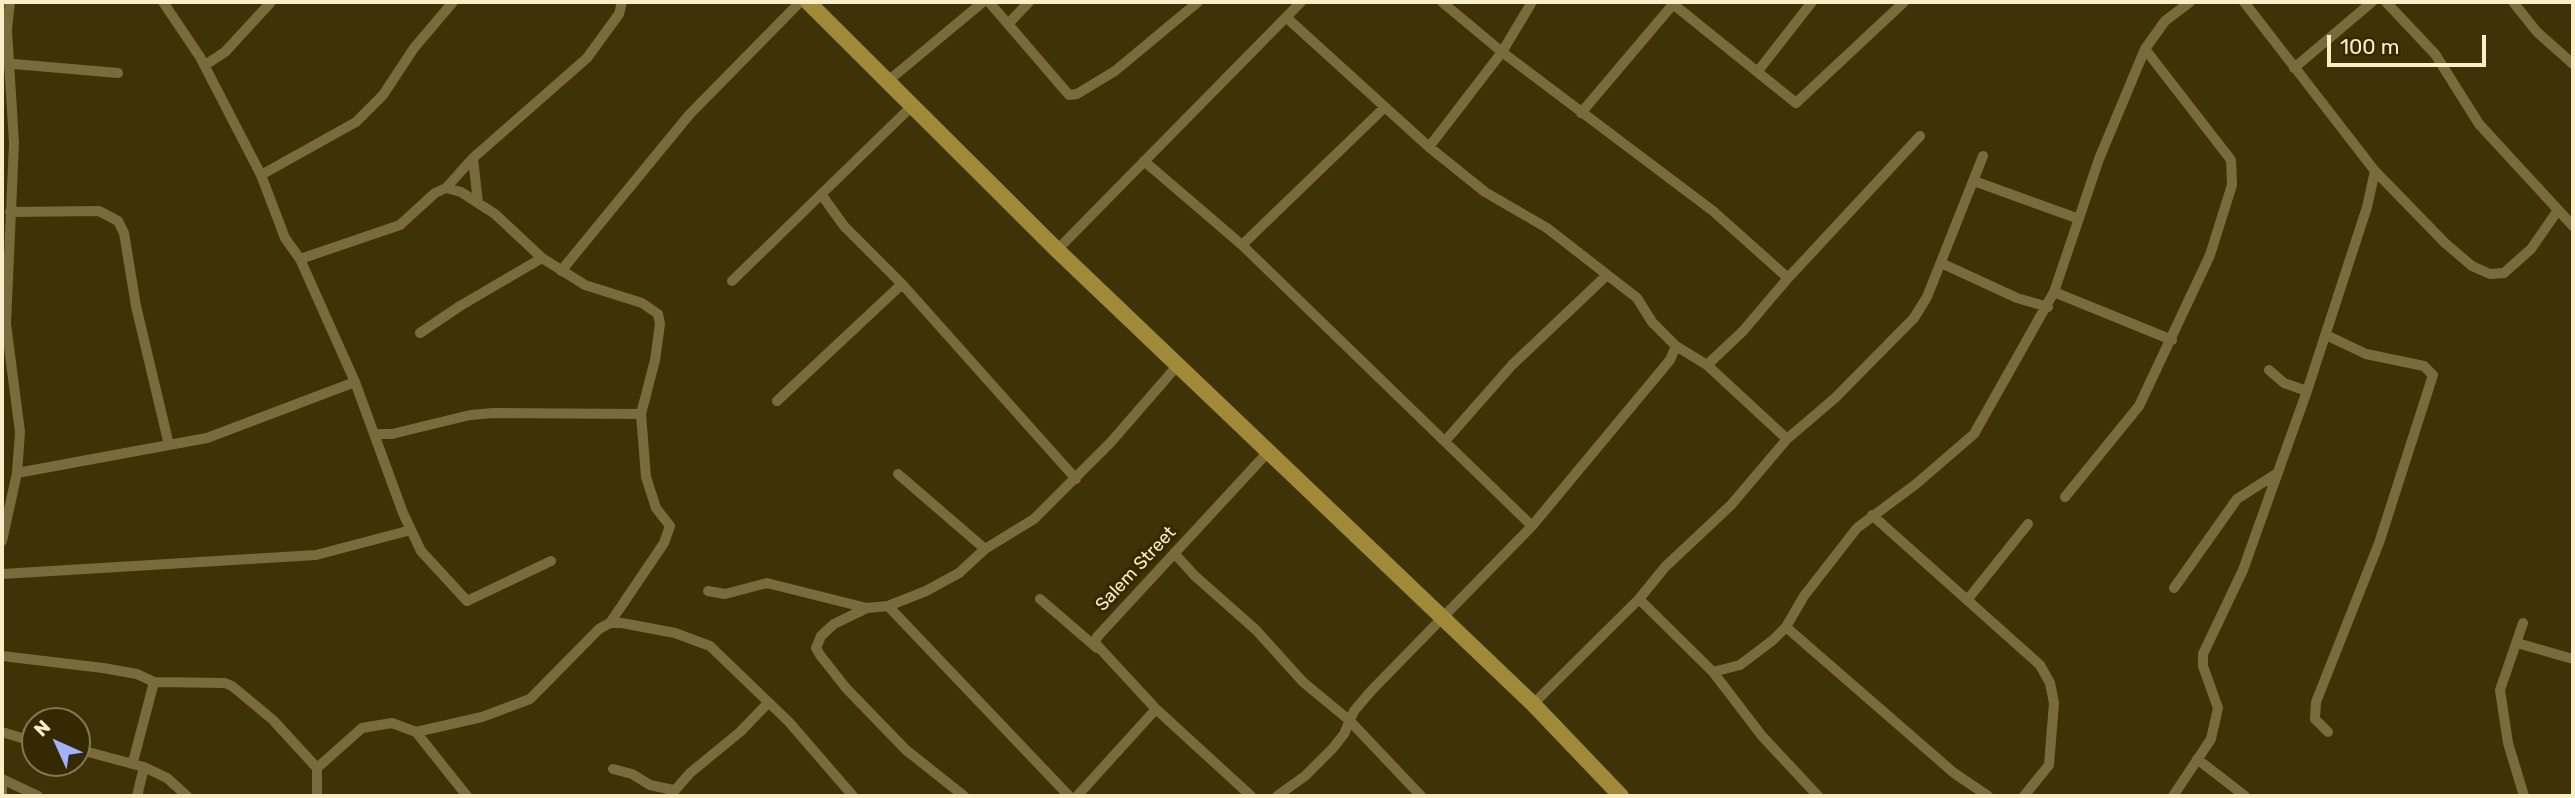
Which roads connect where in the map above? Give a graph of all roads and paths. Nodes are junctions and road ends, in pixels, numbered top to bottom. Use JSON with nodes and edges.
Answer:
{"nodes":[{"id":1,"x":10,"y":2,"type":"edge"},
{"id":2,"x":163,"y":2,"type":"edge"},
{"id":3,"x":271,"y":2,"type":"edge"},
{"id":4,"x":453,"y":2,"type":"edge"},
{"id":5,"x":622,"y":2,"type":"edge"},
{"id":6,"x":800,"y":2,"type":"edge"},
{"id":7,"x":808,"y":2,"type":"edge"},
{"id":8,"x":983,"y":2,"type":"edge"},
{"id":9,"x":989,"y":2,"type":"edge"},
{"id":10,"x":1030,"y":2,"type":"edge"},
{"id":11,"x":1198,"y":2,"type":"edge"},
{"id":12,"x":1301,"y":2,"type":"edge"},
{"id":13,"x":1442,"y":2,"type":"edge"},
{"id":14,"x":1532,"y":2,"type":"edge"},
{"id":15,"x":1812,"y":2,"type":"edge"},
{"id":16,"x":1904,"y":2,"type":"edge"},
{"id":17,"x":2190,"y":2,"type":"edge"},
{"id":18,"x":2244,"y":2,"type":"edge"},
{"id":19,"x":2371,"y":2,"type":"edge"},
{"id":20,"x":2386,"y":2,"type":"edge"},
{"id":21,"x":2514,"y":2,"type":"edge"},
{"id":22,"x":1674,"y":3,"type":"edge"},
{"id":23,"x":1287,"y":18,"type":"junction"},
{"id":24,"x":1009,"y":23,"type":"junction"},
{"id":25,"x":2145,"y":49,"type":"junction"},
{"id":26,"x":1502,"y":52,"type":"junction"},
{"id":27,"x":6,"y":64,"type":"edge"},
{"id":28,"x":2573,"y":64,"type":"edge"},
{"id":29,"x":205,"y":65,"type":"junction"},
{"id":30,"x":2294,"y":68,"type":"junction"},
{"id":31,"x":1758,"y":71,"type":"junction"},
{"id":32,"x":118,"y":73,"type":"dead end"},
{"id":33,"x":888,"y":81,"type":"junction"},
{"id":34,"x":912,"y":106,"type":"junction"},
{"id":35,"x":1384,"y":108,"type":"junction"},
{"id":36,"x":1581,"y":113,"type":"junction"},
{"id":37,"x":1920,"y":136,"type":"dead end"},
{"id":38,"x":1429,"y":148,"type":"junction"},
{"id":39,"x":1983,"y":156,"type":"dead end"},
{"id":40,"x":473,"y":158,"type":"junction"},
{"id":41,"x":1144,"y":161,"type":"junction"},
{"id":42,"x":2375,"y":171,"type":"junction"},
{"id":43,"x":261,"y":175,"type":"junction"},
{"id":44,"x":1973,"y":181,"type":"junction"},
{"id":45,"x":446,"y":188,"type":"junction"},
{"id":46,"x":821,"y":194,"type":"junction"},
{"id":47,"x":478,"y":203,"type":"junction"},
{"id":48,"x":2558,"y":210,"type":"junction"},
{"id":49,"x":10,"y":212,"type":"junction"},
{"id":50,"x":2079,"y":219,"type":"junction"},
{"id":51,"x":2573,"y":226,"type":"edge"},
{"id":52,"x":1242,"y":245,"type":"junction"},
{"id":53,"x":1057,"y":250,"type":"junction"},
{"id":54,"x":542,"y":258,"type":"junction"},
{"id":55,"x":300,"y":259,"type":"junction"},
{"id":56,"x":1941,"y":263,"type":"junction"},
{"id":57,"x":561,"y":271,"type":"junction"},
{"id":58,"x":1606,"y":275,"type":"junction"},
{"id":59,"x":1788,"y":278,"type":"junction"},
{"id":60,"x":732,"y":281,"type":"dead end"},
{"id":61,"x":902,"y":284,"type":"junction"},
{"id":62,"x":2054,"y":292,"type":"junction"},
{"id":63,"x":2048,"y":307,"type":"junction"},
{"id":64,"x":420,"y":333,"type":"dead end"},
{"id":65,"x":2326,"y":335,"type":"junction"},
{"id":66,"x":2172,"y":340,"type":"junction"},
{"id":67,"x":1676,"y":346,"type":"junction"},
{"id":68,"x":1707,"y":365,"type":"junction"},
{"id":69,"x":1177,"y":366,"type":"junction"},
{"id":70,"x":2269,"y":370,"type":"dead end"},
{"id":71,"x":355,"y":382,"type":"junction"},
{"id":72,"x":2307,"y":391,"type":"junction"},
{"id":73,"x":777,"y":401,"type":"dead end"},
{"id":74,"x":641,"y":414,"type":"junction"},
{"id":75,"x":374,"y":435,"type":"junction"},
{"id":76,"x":1787,"y":439,"type":"junction"},
{"id":77,"x":1446,"y":440,"type":"junction"},
{"id":78,"x":169,"y":445,"type":"junction"},
{"id":79,"x":1268,"y":452,"type":"junction"},
{"id":80,"x":18,"y":472,"type":"junction"},
{"id":81,"x":898,"y":474,"type":"dead end"},
{"id":82,"x":2276,"y":474,"type":"junction"},
{"id":83,"x":1076,"y":479,"type":"junction"},
{"id":84,"x":2065,"y":497,"type":"dead end"},
{"id":85,"x":4,"y":510,"type":"edge"},
{"id":86,"x":1872,"y":515,"type":"junction"},
{"id":87,"x":2028,"y":524,"type":"dead end"},
{"id":88,"x":1532,"y":526,"type":"junction"},
{"id":89,"x":411,"y":530,"type":"junction"},
{"id":90,"x":2,"y":541,"type":"edge"},
{"id":91,"x":985,"y":548,"type":"junction"},
{"id":92,"x":1174,"y":553,"type":"junction"},
{"id":93,"x":551,"y":561,"type":"dead end"},
{"id":94,"x":2,"y":573,"type":"edge"},
{"id":95,"x":2174,"y":587,"type":"dead end"},
{"id":96,"x":708,"y":591,"type":"dead end"},
{"id":97,"x":1040,"y":599,"type":"dead end"},
{"id":98,"x":1639,"y":599,"type":"junction"},
{"id":99,"x":1968,"y":599,"type":"junction"},
{"id":100,"x":888,"y":606,"type":"junction"},
{"id":101,"x":867,"y":608,"type":"junction"},
{"id":102,"x":1444,"y":618,"type":"junction"},
{"id":103,"x":610,"y":623,"type":"junction"},
{"id":104,"x":2523,"y":623,"type":"dead end"},
{"id":105,"x":1786,"y":627,"type":"junction"},
{"id":106,"x":2517,"y":643,"type":"junction"},
{"id":107,"x":1099,"y":650,"type":"junction"},
{"id":108,"x":2,"y":656,"type":"edge"},
{"id":109,"x":2573,"y":659,"type":"edge"},
{"id":110,"x":1713,"y":673,"type":"junction"},
{"id":111,"x":154,"y":682,"type":"junction"},
{"id":112,"x":768,"y":703,"type":"junction"},
{"id":113,"x":1533,"y":704,"type":"junction"},
{"id":114,"x":1156,"y":709,"type":"junction"},
{"id":115,"x":1349,"y":720,"type":"junction"},
{"id":116,"x":2,"y":732,"type":"edge"},
{"id":117,"x":416,"y":732,"type":"junction"},
{"id":118,"x":2328,"y":732,"type":"dead end"},
{"id":119,"x":21,"y":738,"type":"edge"},
{"id":120,"x":91,"y":752,"type":"edge"},
{"id":121,"x":2197,"y":759,"type":"junction"},
{"id":122,"x":133,"y":762,"type":"junction"},
{"id":123,"x":144,"y":767,"type":"junction"},
{"id":124,"x":317,"y":768,"type":"junction"},
{"id":125,"x":613,"y":769,"type":"dead end"},
{"id":126,"x":2,"y":779,"type":"edge"},
{"id":127,"x":2,"y":787,"type":"edge"},
{"id":128,"x":672,"y":793,"type":"edge"},
{"id":129,"x":2,"y":796,"type":"edge"},
{"id":130,"x":38,"y":796,"type":"edge"},
{"id":131,"x":137,"y":796,"type":"edge"},
{"id":132,"x":187,"y":796,"type":"edge"},
{"id":133,"x":317,"y":796,"type":"edge"},
{"id":134,"x":467,"y":796,"type":"edge"},
{"id":135,"x":853,"y":796,"type":"edge"},
{"id":136,"x":964,"y":796,"type":"edge"},
{"id":137,"x":1069,"y":796,"type":"edge"},
{"id":138,"x":1077,"y":796,"type":"edge"},
{"id":139,"x":1251,"y":796,"type":"edge"},
{"id":140,"x":1277,"y":796,"type":"edge"},
{"id":141,"x":1421,"y":796,"type":"edge"},
{"id":142,"x":1621,"y":796,"type":"edge"},
{"id":143,"x":1818,"y":796,"type":"edge"},
{"id":144,"x":1988,"y":796,"type":"edge"},
{"id":145,"x":2024,"y":796,"type":"edge"},
{"id":146,"x":2172,"y":796,"type":"edge"},
{"id":147,"x":2245,"y":796,"type":"edge"},
{"id":148,"x":2524,"y":796,"type":"edge"}],
"edges":[{"from":1,"to":27,"type":"street"},
{"from":2,"to":29,"type":"street"},
{"from":3,"to":29,"type":"street"},
{"from":4,"to":43,"type":"street"},
{"from":5,"to":40,"type":"street"},
{"from":6,"to":57,"type":"street"},
{"from":7,"to":33,"type":"street"},
{"from":8,"to":33,"type":"street"},
{"from":9,"to":24,"type":"street"},
{"from":10,"to":24,"type":"street"},
{"from":11,"to":24,"type":"street"},
{"from":12,"to":23,"type":"street"},
{"from":13,"to":26,"type":"street"},
{"from":14,"to":26,"type":"street"},
{"from":15,"to":31,"type":"street"},
{"from":16,"to":31,"type":"street"},
{"from":17,"to":25,"type":"street"},
{"from":18,"to":30,"type":"street"},
{"from":19,"to":30,"type":"street"},
{"from":20,"to":48,"type":"street"},
{"from":21,"to":28,"type":"street"},
{"from":22,"to":31,"type":"street"},
{"from":22,"to":36,"type":"street"},
{"from":23,"to":35,"type":"street"},
{"from":23,"to":41,"type":"street"},
{"from":25,"to":50,"type":"street"},
{"from":25,"to":66,"type":"street"},
{"from":26,"to":36,"type":"street"},
{"from":26,"to":38,"type":"street"},
{"from":27,"to":32,"type":"street"},
{"from":27,"to":49,"type":"street"},
{"from":29,"to":43,"type":"street"},
{"from":30,"to":42,"type":"street"},
{"from":33,"to":34,"type":"street"},
{"from":34,"to":46,"type":"street"},
{"from":34,"to":53,"type":"street"},
{"from":35,"to":38,"type":"street"},
{"from":35,"to":52,"type":"street"},
{"from":36,"to":59,"type":"street"},
{"from":37,"to":59,"type":"street"},
{"from":38,"to":58,"type":"street"},
{"from":39,"to":44,"type":"street"},
{"from":40,"to":45,"type":"street"},
{"from":40,"to":47,"type":"street"},
{"from":41,"to":52,"type":"street"},
{"from":41,"to":53,"type":"street"},
{"from":42,"to":48,"type":"street"},
{"from":42,"to":65,"type":"street"},
{"from":43,"to":55,"type":"street"},
{"from":44,"to":50,"type":"street"},
{"from":44,"to":56,"type":"street"},
{"from":45,"to":47,"type":"street"},
{"from":45,"to":55,"type":"street"},
{"from":46,"to":60,"type":"street"},
{"from":46,"to":61,"type":"street"},
{"from":47,"to":54,"type":"street"},
{"from":48,"to":51,"type":"street"},
{"from":49,"to":78,"type":"street"},
{"from":49,"to":80,"type":"street"},
{"from":50,"to":62,"type":"street"},
{"from":52,"to":77,"type":"street"},
{"from":53,"to":69,"type":"street"},
{"from":54,"to":57,"type":"street"},
{"from":54,"to":64,"type":"street"},
{"from":55,"to":71,"type":"street"},
{"from":56,"to":63,"type":"street"},
{"from":56,"to":76,"type":"street"},
{"from":57,"to":74,"type":"street"},
{"from":58,"to":67,"type":"street"},
{"from":58,"to":77,"type":"street"},
{"from":59,"to":68,"type":"street"},
{"from":61,"to":73,"type":"street"},
{"from":61,"to":83,"type":"street"},
{"from":62,"to":63,"type":"street"},
{"from":62,"to":66,"type":"street"},
{"from":63,"to":86,"type":"street"},
{"from":65,"to":72,"type":"street"},
{"from":65,"to":118,"type":"street"},
{"from":66,"to":84,"type":"street"},
{"from":67,"to":68,"type":"street"},
{"from":67,"to":88,"type":"street"},
{"from":68,"to":76,"type":"street"},
{"from":69,"to":79,"type":"street"},
{"from":69,"to":83,"type":"street"},
{"from":70,"to":72,"type":"street"},
{"from":71,"to":75,"type":"street"},
{"from":71,"to":78,"type":"street"},
{"from":72,"to":82,"type":"street"},
{"from":74,"to":75,"type":"street"},
{"from":74,"to":103,"type":"street"},
{"from":75,"to":89,"type":"street"},
{"from":76,"to":98,"type":"street"},
{"from":77,"to":88,"type":"street"},
{"from":78,"to":80,"type":"street"},
{"from":79,"to":92,"type":"street","name":"Salem Street"},
{"from":79,"to":102,"type":"street"},
{"from":80,"to":85,"type":"street"},
{"from":81,"to":91,"type":"street"},
{"from":82,"to":95,"type":"street"},
{"from":82,"to":121,"type":"street"},
{"from":83,"to":91,"type":"street"},
{"from":85,"to":90,"type":"street"},
{"from":86,"to":99,"type":"street"},
{"from":86,"to":105,"type":"street"},
{"from":87,"to":99,"type":"street"},
{"from":88,"to":102,"type":"street"},
{"from":89,"to":93,"type":"street"},
{"from":89,"to":94,"type":"street"},
{"from":91,"to":100,"type":"street"},
{"from":92,"to":107,"type":"street","name":"Salem Street"},
{"from":92,"to":115,"type":"street"},
{"from":96,"to":101,"type":"street"},
{"from":97,"to":107,"type":"street"},
{"from":98,"to":110,"type":"street"},
{"from":98,"to":113,"type":"street"},
{"from":99,"to":145,"type":"street"},
{"from":100,"to":101,"type":"street"},
{"from":100,"to":137,"type":"street"},
{"from":101,"to":136,"type":"street"},
{"from":102,"to":113,"type":"street"},
{"from":102,"to":115,"type":"street"},
{"from":103,"to":112,"type":"street"},
{"from":103,"to":117,"type":"street"},
{"from":104,"to":106,"type":"street"},
{"from":105,"to":110,"type":"street"},
{"from":105,"to":144,"type":"street"},
{"from":106,"to":109,"type":"street"},
{"from":106,"to":148,"type":"street"},
{"from":107,"to":114,"type":"street"},
{"from":108,"to":111,"type":"street"},
{"from":110,"to":143,"type":"street"},
{"from":111,"to":122,"type":"street"},
{"from":111,"to":124,"type":"street"},
{"from":112,"to":128,"type":"street"},
{"from":112,"to":135,"type":"street"},
{"from":113,"to":142,"type":"street"},
{"from":114,"to":138,"type":"street"},
{"from":114,"to":139,"type":"street"},
{"from":115,"to":140,"type":"street"},
{"from":115,"to":141,"type":"street"},
{"from":116,"to":119,"type":"street"},
{"from":117,"to":124,"type":"street"},
{"from":117,"to":134,"type":"street"},
{"from":120,"to":122,"type":"street"},
{"from":121,"to":146,"type":"street"},
{"from":121,"to":147,"type":"street"},
{"from":122,"to":123,"type":"street"},
{"from":123,"to":131,"type":"street"},
{"from":123,"to":132,"type":"street"},
{"from":124,"to":133,"type":"street"},
{"from":125,"to":128,"type":"street"},
{"from":126,"to":130,"type":"street"},
{"from":127,"to":129,"type":"street"}]}
